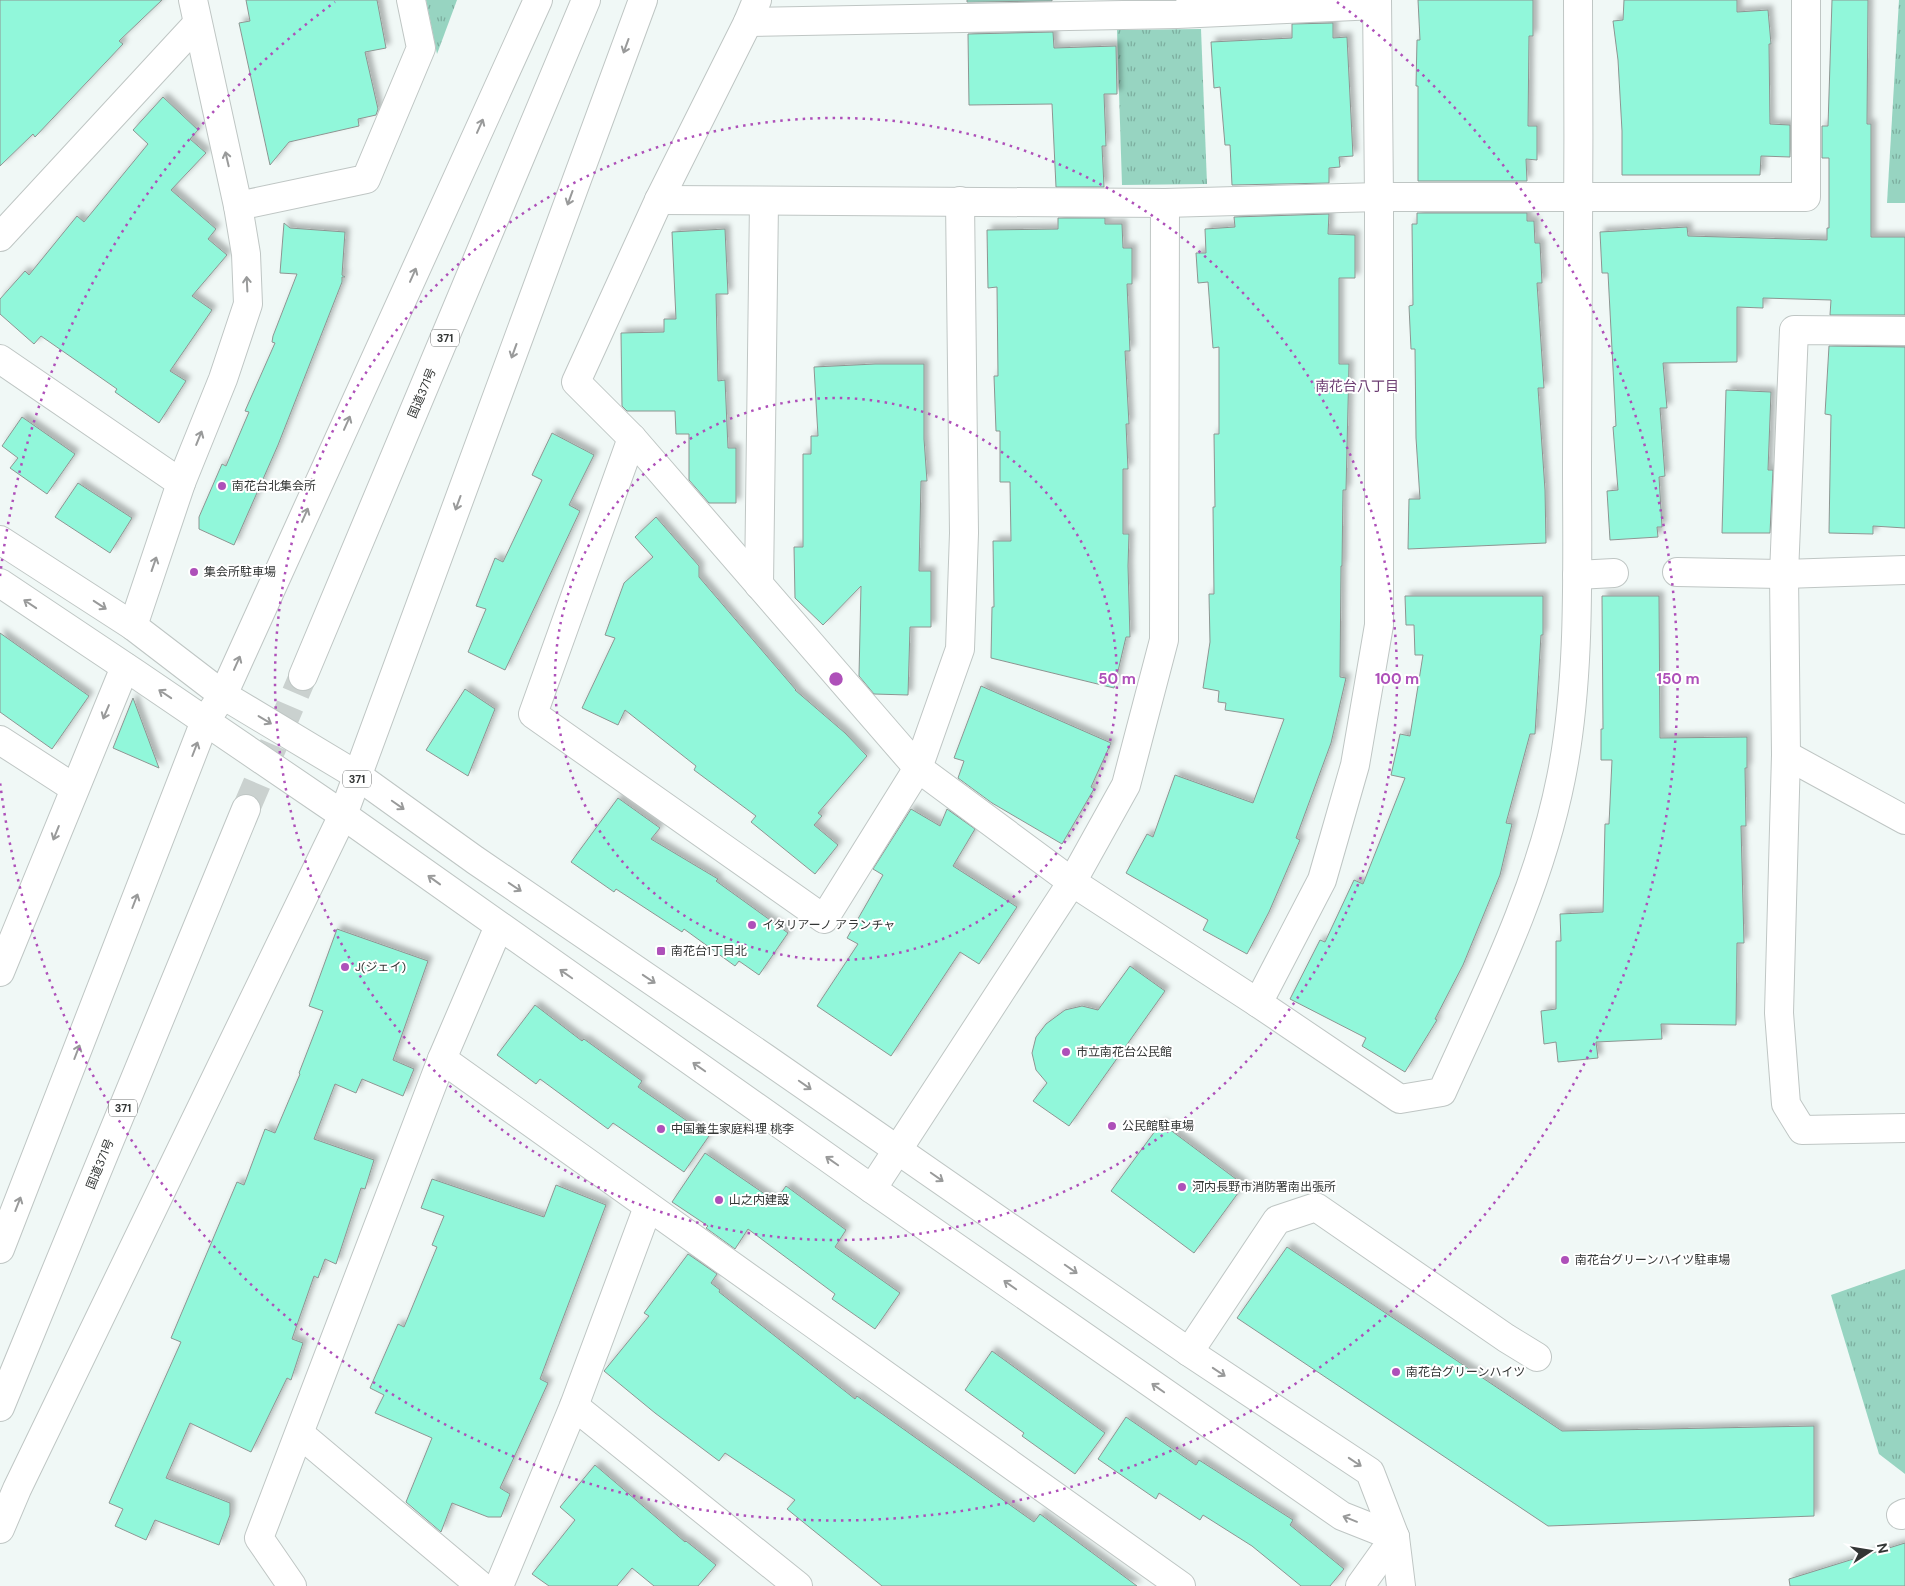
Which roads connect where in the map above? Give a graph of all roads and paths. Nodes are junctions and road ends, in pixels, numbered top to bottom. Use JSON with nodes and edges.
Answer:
{"nodes":[{"id":1,"x":411,"y":0,"type":"edge"},
{"id":2,"x":538,"y":0,"type":"edge"},
{"id":3,"x":586,"y":0,"type":"edge"},
{"id":4,"x":642,"y":0,"type":"edge"},
{"id":5,"x":1578,"y":0,"type":"edge"},
{"id":6,"x":1806,"y":0,"type":"edge"},
{"id":7,"x":1376,"y":2,"type":"edge"},
{"id":8,"x":1177,"y":7,"type":"edge"},
{"id":9,"x":991,"y":8,"type":"edge"},
{"id":10,"x":753,"y":11,"type":"edge"},
{"id":11,"x":195,"y":12,"type":"edge"},
{"id":12,"x":1579,"y":196,"type":"junction"},
{"id":13,"x":1379,"y":197,"type":"junction"},
{"id":14,"x":659,"y":200,"type":"junction"},
{"id":15,"x":960,"y":201,"type":"junction"},
{"id":16,"x":764,"y":202,"type":"junction"},
{"id":17,"x":1165,"y":203,"type":"junction"},
{"id":18,"x":238,"y":206,"type":"junction"},
{"id":19,"x":0,"y":237,"type":"edge"},
{"id":20,"x":1905,"y":332,"type":"edge"},
{"id":21,"x":0,"y":359,"type":"edge"},
{"id":22,"x":632,"y":438,"type":"junction"},
{"id":23,"x":181,"y":483,"type":"junction"},
{"id":24,"x":0,"y":540,"type":"edge"},
{"id":25,"x":1905,"y":570,"type":"edge"},
{"id":26,"x":1677,"y":572,"type":"dead end"},
{"id":27,"x":1614,"y":573,"type":"dead end"},
{"id":28,"x":1784,"y":574,"type":"junction"},
{"id":29,"x":1577,"y":575,"type":"junction"},
{"id":30,"x":0,"y":584,"type":"edge"},
{"id":31,"x":759,"y":585,"type":"junction"},
{"id":32,"x":132,"y":626,"type":"junction"},
{"id":33,"x":125,"y":667,"type":"junction"},
{"id":34,"x":303,"y":676,"type":"tunnel mouth"},
{"id":35,"x":223,"y":695,"type":"junction"},
{"id":36,"x":206,"y":721,"type":"junction"},
{"id":37,"x":0,"y":740,"type":"edge"},
{"id":38,"x":1786,"y":755,"type":"junction"},
{"id":39,"x":918,"y":768,"type":"junction"},
{"id":40,"x":358,"y":776,"type":"junction"},
{"id":41,"x":74,"y":788,"type":"junction"},
{"id":42,"x":246,"y":809,"type":"tunnel mouth"},
{"id":43,"x":342,"y":815,"type":"junction"},
{"id":44,"x":1905,"y":820,"type":"edge"},
{"id":45,"x":1072,"y":882,"type":"junction"},
{"id":46,"x":499,"y":926,"type":"junction"},
{"id":47,"x":0,"y":972,"type":"edge"},
{"id":48,"x":1258,"y":1003,"type":"junction"},
{"id":49,"x":442,"y":1059,"type":"junction"},
{"id":50,"x":1905,"y":1128,"type":"edge"},
{"id":51,"x":897,"y":1150,"type":"junction"},
{"id":52,"x":872,"y":1189,"type":"junction"},
{"id":53,"x":648,"y":1207,"type":"junction"},
{"id":54,"x":0,"y":1249,"type":"edge"},
{"id":55,"x":1189,"y":1352,"type":"junction"},
{"id":56,"x":1537,"y":1357,"type":"dead end"},
{"id":57,"x":574,"y":1406,"type":"junction"},
{"id":58,"x":0,"y":1408,"type":"edge"},
{"id":59,"x":300,"y":1434,"type":"junction"},
{"id":60,"x":0,"y":1529,"type":"edge"},
{"id":61,"x":1395,"y":1537,"type":"junction"},
{"id":62,"x":292,"y":1586,"type":"edge"},
{"id":63,"x":480,"y":1586,"type":"edge"},
{"id":64,"x":499,"y":1586,"type":"edge"},
{"id":65,"x":798,"y":1586,"type":"edge"},
{"id":66,"x":1181,"y":1586,"type":"edge"},
{"id":67,"x":1360,"y":1586,"type":"edge"},
{"id":68,"x":1401,"y":1586,"type":"edge"}],
"edges":[{"from":1,"to":18,"type":"main road"},
{"from":35,"to":2,"type":"main road","one_way":true},
{"from":3,"to":34,"type":"main road","name":"国道371号","number":"371"},
{"from":4,"to":40,"type":"main road","number":"371","one_way":true},
{"from":5,"to":12,"type":"main road"},
{"from":6,"to":12,"type":"main road"},
{"from":7,"to":8,"type":"main road"},
{"from":7,"to":13,"type":"main road"},
{"from":8,"to":9,"type":"main road"},
{"from":9,"to":10,"type":"main road"},
{"from":10,"to":14,"type":"main road"},
{"from":18,"to":11,"type":"main road","one_way":true},
{"from":11,"to":19,"type":"main road"},
{"from":12,"to":13,"type":"main road"},
{"from":12,"to":29,"type":"main road"},
{"from":13,"to":17,"type":"main road"},
{"from":13,"to":48,"type":"main road"},
{"from":14,"to":16,"type":"main road"},
{"from":14,"to":22,"type":"main road"},
{"from":15,"to":16,"type":"main road"},
{"from":15,"to":17,"type":"main road"},
{"from":15,"to":39,"type":"main road"},
{"from":16,"to":31,"type":"main road"},
{"from":17,"to":45,"type":"main road"},
{"from":23,"to":18,"type":"main road","one_way":true},
{"from":20,"to":28,"type":"main road"},
{"from":21,"to":23,"type":"main road"},
{"from":22,"to":31,"type":"main road"},
{"from":22,"to":39,"type":"main road"},
{"from":32,"to":23,"type":"main road","one_way":true},
{"from":24,"to":32,"type":"main road","one_way":true},
{"from":25,"to":28,"type":"main road"},
{"from":26,"to":28,"type":"main road"},
{"from":27,"to":29,"type":"main road"},
{"from":28,"to":38,"type":"main road"},
{"from":29,"to":48,"type":"main road"},
{"from":33,"to":30,"type":"main road","one_way":true},
{"from":31,"to":39,"type":"main road"},
{"from":32,"to":35,"type":"main road"},
{"from":36,"to":33,"type":"main road","one_way":true},
{"from":33,"to":41,"type":"main road","one_way":true},
{"from":35,"to":36,"type":"main road"},
{"from":35,"to":40,"type":"main road","one_way":true},
{"from":36,"to":43,"type":"main road"},
{"from":54,"to":36,"type":"main road","one_way":true},
{"from":37,"to":41,"type":"main road"},
{"from":38,"to":44,"type":"main road"},
{"from":38,"to":50,"type":"main road"},
{"from":39,"to":45,"type":"main road"},
{"from":40,"to":43,"type":"main road","number":"371"},
{"from":40,"to":51,"type":"main road","one_way":true},
{"from":41,"to":47,"type":"main road","one_way":true},
{"from":42,"to":58,"type":"main road","name":"国道371号","number":"371"},
{"from":46,"to":43,"type":"main road","one_way":true},
{"from":43,"to":60,"type":"main road","number":"371"},
{"from":45,"to":48,"type":"main road"},
{"from":45,"to":51,"type":"main road"},
{"from":46,"to":49,"type":"main road"},
{"from":52,"to":46,"type":"main road","one_way":true},
{"from":49,"to":53,"type":"main road"},
{"from":49,"to":59,"type":"main road"},
{"from":51,"to":52,"type":"main road"},
{"from":51,"to":55,"type":"main road","one_way":true},
{"from":61,"to":52,"type":"main road","one_way":true},
{"from":53,"to":57,"type":"main road"},
{"from":53,"to":66,"type":"main road"},
{"from":55,"to":56,"type":"main road"},
{"from":55,"to":61,"type":"main road","one_way":true},
{"from":57,"to":64,"type":"main road"},
{"from":57,"to":65,"type":"main road"},
{"from":59,"to":62,"type":"main road"},
{"from":59,"to":63,"type":"main road"},
{"from":61,"to":67,"type":"main road"},
{"from":61,"to":68,"type":"main road"}]}
